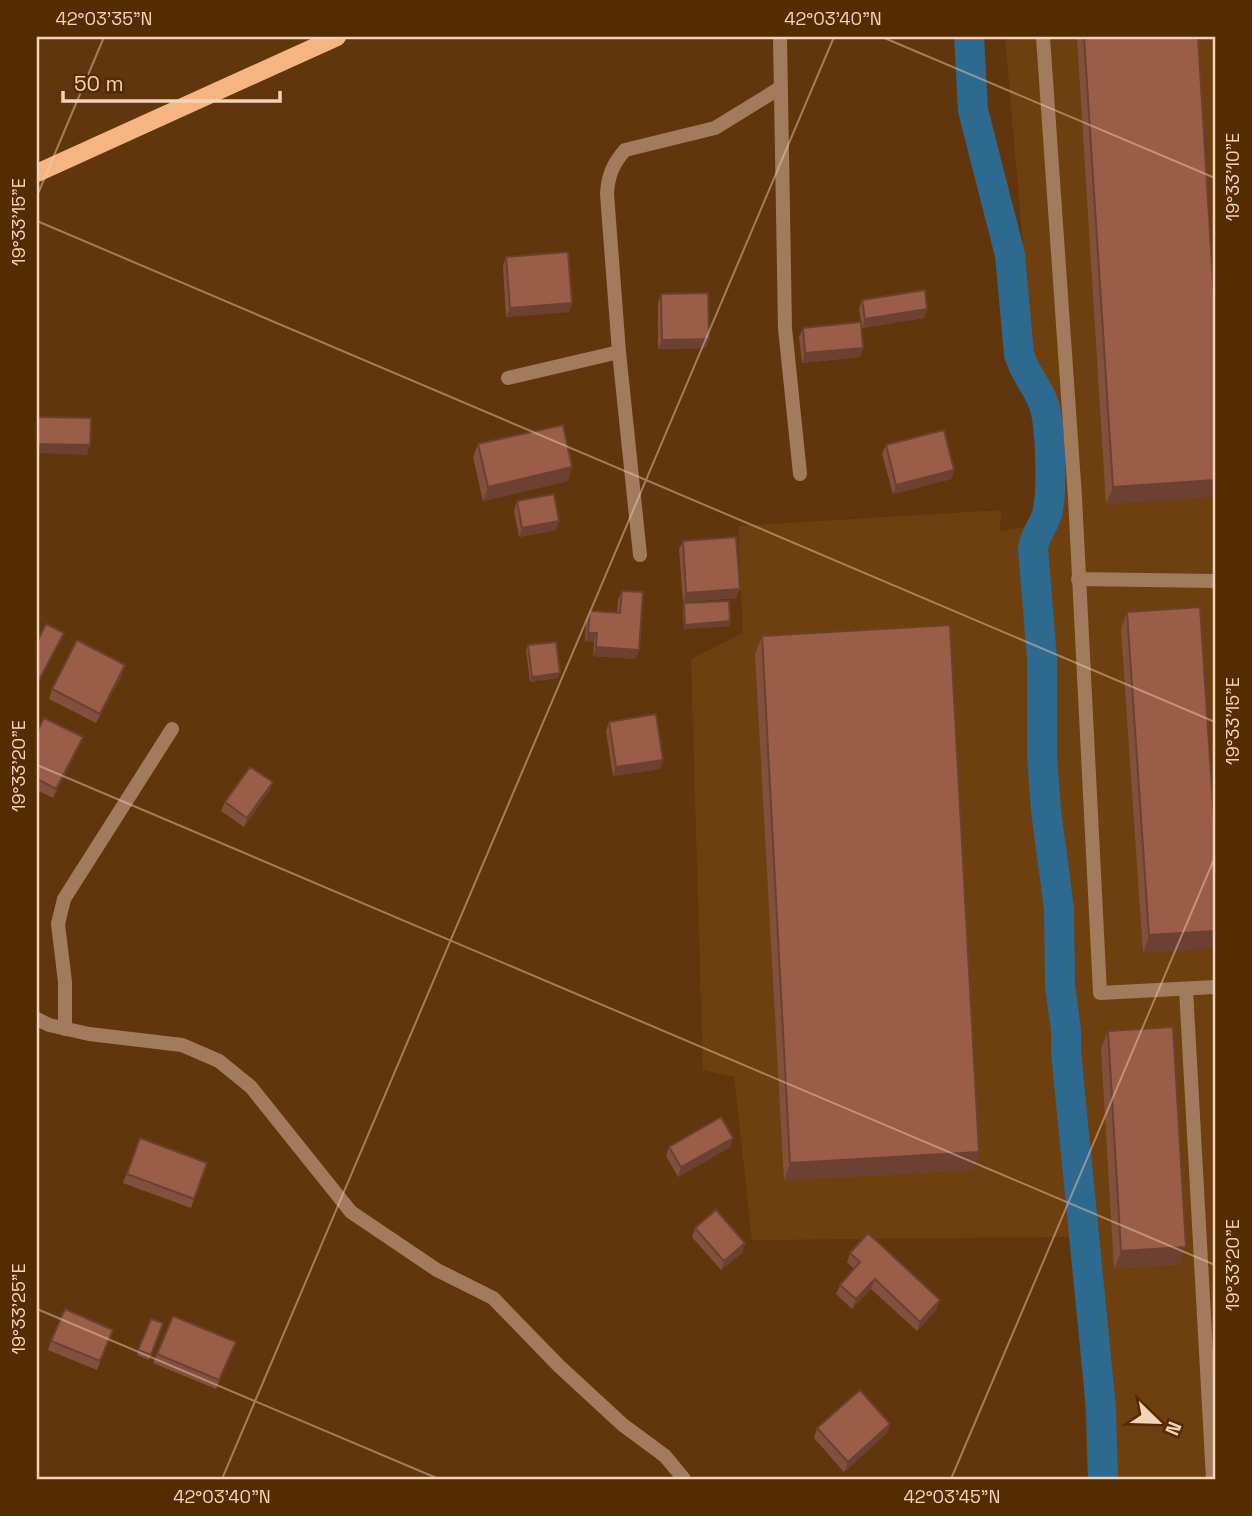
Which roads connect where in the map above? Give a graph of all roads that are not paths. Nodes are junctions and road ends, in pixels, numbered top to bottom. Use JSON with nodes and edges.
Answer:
{"nodes":[{"id":1,"x":337,"y":37,"type":"edge"},
{"id":2,"x":780,"y":37,"type":"edge"},
{"id":3,"x":1042,"y":37,"type":"edge"},
{"id":4,"x":780,"y":88,"type":"junction"},
{"id":5,"x":37,"y":173,"type":"edge"},
{"id":6,"x":619,"y":352,"type":"junction"},
{"id":7,"x":508,"y":378,"type":"dead end"},
{"id":8,"x":800,"y":474,"type":"dead end"},
{"id":9,"x":640,"y":555,"type":"dead end"},
{"id":10,"x":1078,"y":579,"type":"junction"},
{"id":11,"x":1215,"y":581,"type":"edge"},
{"id":12,"x":172,"y":729,"type":"dead end"},
{"id":13,"x":1215,"y":987,"type":"edge"},
{"id":14,"x":1186,"y":989,"type":"junction"},
{"id":15,"x":37,"y":1019,"type":"edge"},
{"id":16,"x":65,"y":1028,"type":"junction"},
{"id":17,"x":684,"y":1479,"type":"edge"},
{"id":18,"x":1213,"y":1479,"type":"edge"}],
"edges":[{"from":1,"to":5,"type":"main road"},
{"from":2,"to":4,"type":"street"},
{"from":3,"to":10,"type":"street"},
{"from":4,"to":6,"type":"street"},
{"from":4,"to":8,"type":"street"},
{"from":6,"to":7,"type":"street"},
{"from":6,"to":9,"type":"street"},
{"from":10,"to":11,"type":"street"},
{"from":10,"to":14,"type":"street"},
{"from":12,"to":16,"type":"street"},
{"from":13,"to":14,"type":"street"},
{"from":14,"to":18,"type":"street"},
{"from":15,"to":16,"type":"street"},
{"from":16,"to":17,"type":"street"}]}
